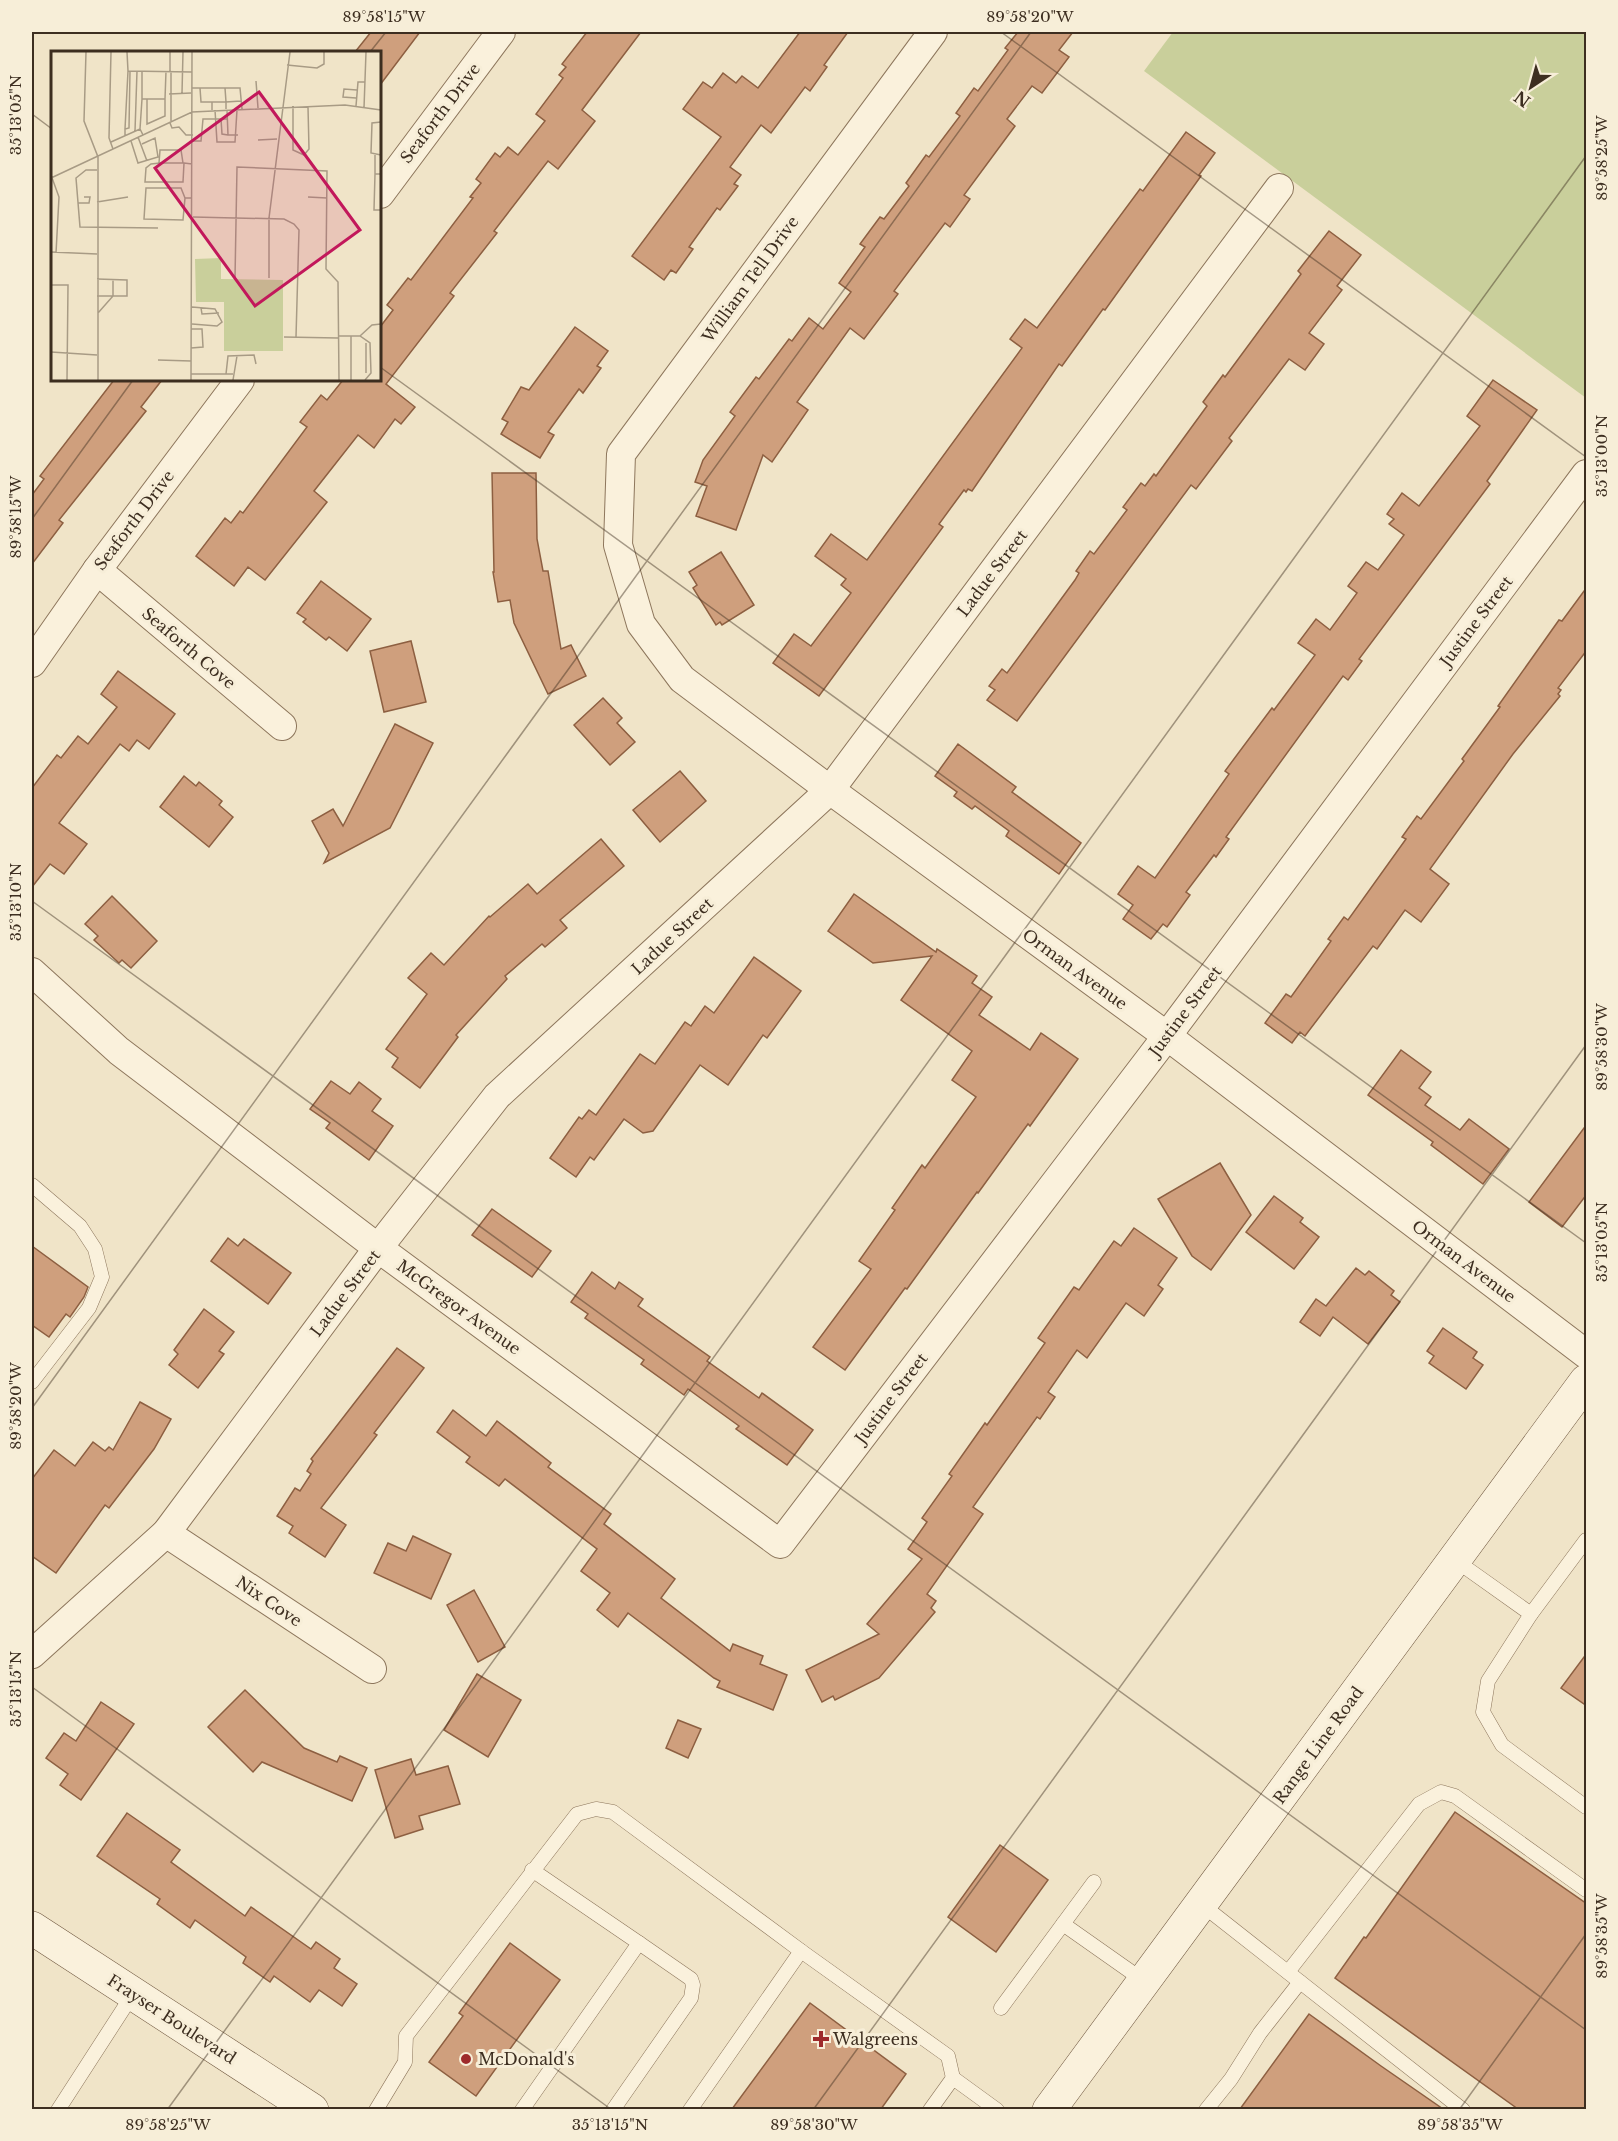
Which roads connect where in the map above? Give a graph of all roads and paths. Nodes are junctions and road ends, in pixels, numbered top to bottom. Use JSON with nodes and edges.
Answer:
{"nodes":[{"id":1,"x":501,"y":32,"type":"edge"},
{"id":2,"x":933,"y":32,"type":"edge"},
{"id":3,"x":1279,"y":188,"type":"dead end"},
{"id":4,"x":381,"y":193,"type":"edge"},
{"id":5,"x":239,"y":381,"type":"edge"},
{"id":6,"x":1587,"y":474,"type":"edge"},
{"id":7,"x":618,"y":545,"type":"joint"},
{"id":8,"x":97,"y":570,"type":"junction"},
{"id":9,"x":32,"y":663,"type":"edge"},
{"id":10,"x":282,"y":726,"type":"dead end"},
{"id":11,"x":830,"y":790,"type":"junction"},
{"id":12,"x":32,"y":972,"type":"edge"},
{"id":13,"x":1167,"y":1036,"type":"junction"},
{"id":14,"x":32,"y":1185,"type":"edge"},
{"id":15,"x":378,"y":1248,"type":"junction"},
{"id":16,"x":1587,"y":1354,"type":"edge"},
{"id":17,"x":1587,"y":1381,"type":"edge"},
{"id":18,"x":32,"y":1382,"type":"edge"},
{"id":19,"x":166,"y":1533,"type":"junction"},
{"id":20,"x":1587,"y":1540,"type":"edge"},
{"id":21,"x":780,"y":1544,"type":"joint"},
{"id":22,"x":1455,"y":1560,"type":"junction"},
{"id":23,"x":1531,"y":1614,"type":"junction"},
{"id":24,"x":32,"y":1654,"type":"edge"},
{"id":25,"x":372,"y":1669,"type":"dead end"},
{"id":26,"x":1587,"y":1807,"type":"edge"},
{"id":27,"x":532,"y":1870,"type":"junction"},
{"id":28,"x":1094,"y":1882,"type":"dead end"},
{"id":29,"x":1587,"y":1890,"type":"edge"},
{"id":30,"x":1200,"y":1904,"type":"junction"},
{"id":31,"x":1063,"y":1924,"type":"junction"},
{"id":32,"x":32,"y":1928,"type":"edge"},
{"id":33,"x":639,"y":1943,"type":"junction"},
{"id":34,"x":801,"y":1951,"type":"junction"},
{"id":35,"x":1288,"y":1972,"type":"junction"},
{"id":36,"x":1144,"y":1981,"type":"junction"},
{"id":37,"x":1300,"y":1982,"type":"junction"},
{"id":38,"x":133,"y":1994,"type":"junction"},
{"id":39,"x":1001,"y":2008,"type":"dead end"},
{"id":40,"x":953,"y":2078,"type":"junction"},
{"id":41,"x":303,"y":2107,"type":"edge"},
{"id":42,"x":530,"y":2107,"type":"edge"},
{"id":43,"x":61,"y":2108,"type":"edge"},
{"id":44,"x":1054,"y":2108,"type":"edge"},
{"id":45,"x":376,"y":2109,"type":"edge"},
{"id":46,"x":613,"y":2109,"type":"edge"},
{"id":47,"x":690,"y":2109,"type":"edge"},
{"id":48,"x":930,"y":2109,"type":"edge"},
{"id":49,"x":997,"y":2109,"type":"edge"},
{"id":50,"x":1206,"y":2109,"type":"edge"},
{"id":51,"x":1463,"y":2109,"type":"edge"}],
"edges":[{"from":1,"to":4,"type":"street","name":"Seaforth Drive"},
{"from":2,"to":7,"type":"street","name":"William Tell Drive"},
{"from":3,"to":11,"type":"street","name":"Ladue Street"},
{"from":5,"to":8,"type":"street","name":"Seaforth Drive"},
{"from":6,"to":13,"type":"street","name":"Justine Street"},
{"from":7,"to":11,"type":"street","name":"Orman Avenue"},
{"from":8,"to":9,"type":"street","name":"Seaforth Drive"},
{"from":8,"to":10,"type":"street","name":"Seaforth Cove"},
{"from":11,"to":13,"type":"street","name":"Orman Avenue"},
{"from":11,"to":15,"type":"street","name":"Ladue Street"},
{"from":12,"to":15,"type":"street","name":"McGregor Avenue"},
{"from":13,"to":16,"type":"street","name":"Orman Avenue"},
{"from":13,"to":21,"type":"street","name":"Justine Street"},
{"from":14,"to":18,"type":"lane"},
{"from":15,"to":19,"type":"street","name":"Ladue Street"},
{"from":15,"to":21,"type":"street","name":"McGregor Avenue"},
{"from":17,"to":22,"type":"main road","name":"Range Line Road"},
{"from":19,"to":24,"type":"street","name":"Ladue Street"},
{"from":19,"to":25,"type":"street","name":"Nix Cove"},
{"from":20,"to":23,"type":"lane"},
{"from":22,"to":23,"type":"lane"},
{"from":22,"to":30,"type":"main road","name":"Range Line Road"},
{"from":23,"to":26,"type":"lane"},
{"from":27,"to":33,"type":"lane"},
{"from":27,"to":34,"type":"lane"},
{"from":27,"to":45,"type":"lane"},
{"from":28,"to":31,"type":"lane"},
{"from":29,"to":35,"type":"lane"},
{"from":30,"to":35,"type":"lane"},
{"from":30,"to":36,"type":"main road","name":"Range Line Road"},
{"from":31,"to":36,"type":"lane"},
{"from":31,"to":39,"type":"lane"},
{"from":32,"to":38,"type":"main road","name":"Frayser Boulevard"},
{"from":33,"to":42,"type":"lane"},
{"from":33,"to":46,"type":"lane"},
{"from":34,"to":40,"type":"lane"},
{"from":34,"to":47,"type":"lane"},
{"from":35,"to":37,"type":"lane"},
{"from":36,"to":44,"type":"main road","name":"Range Line Road"},
{"from":37,"to":50,"type":"lane"},
{"from":37,"to":51,"type":"lane"},
{"from":38,"to":41,"type":"main road","name":"Frayser Boulevard"},
{"from":38,"to":43,"type":"lane"},
{"from":40,"to":48,"type":"lane"},
{"from":40,"to":49,"type":"lane"}]}
